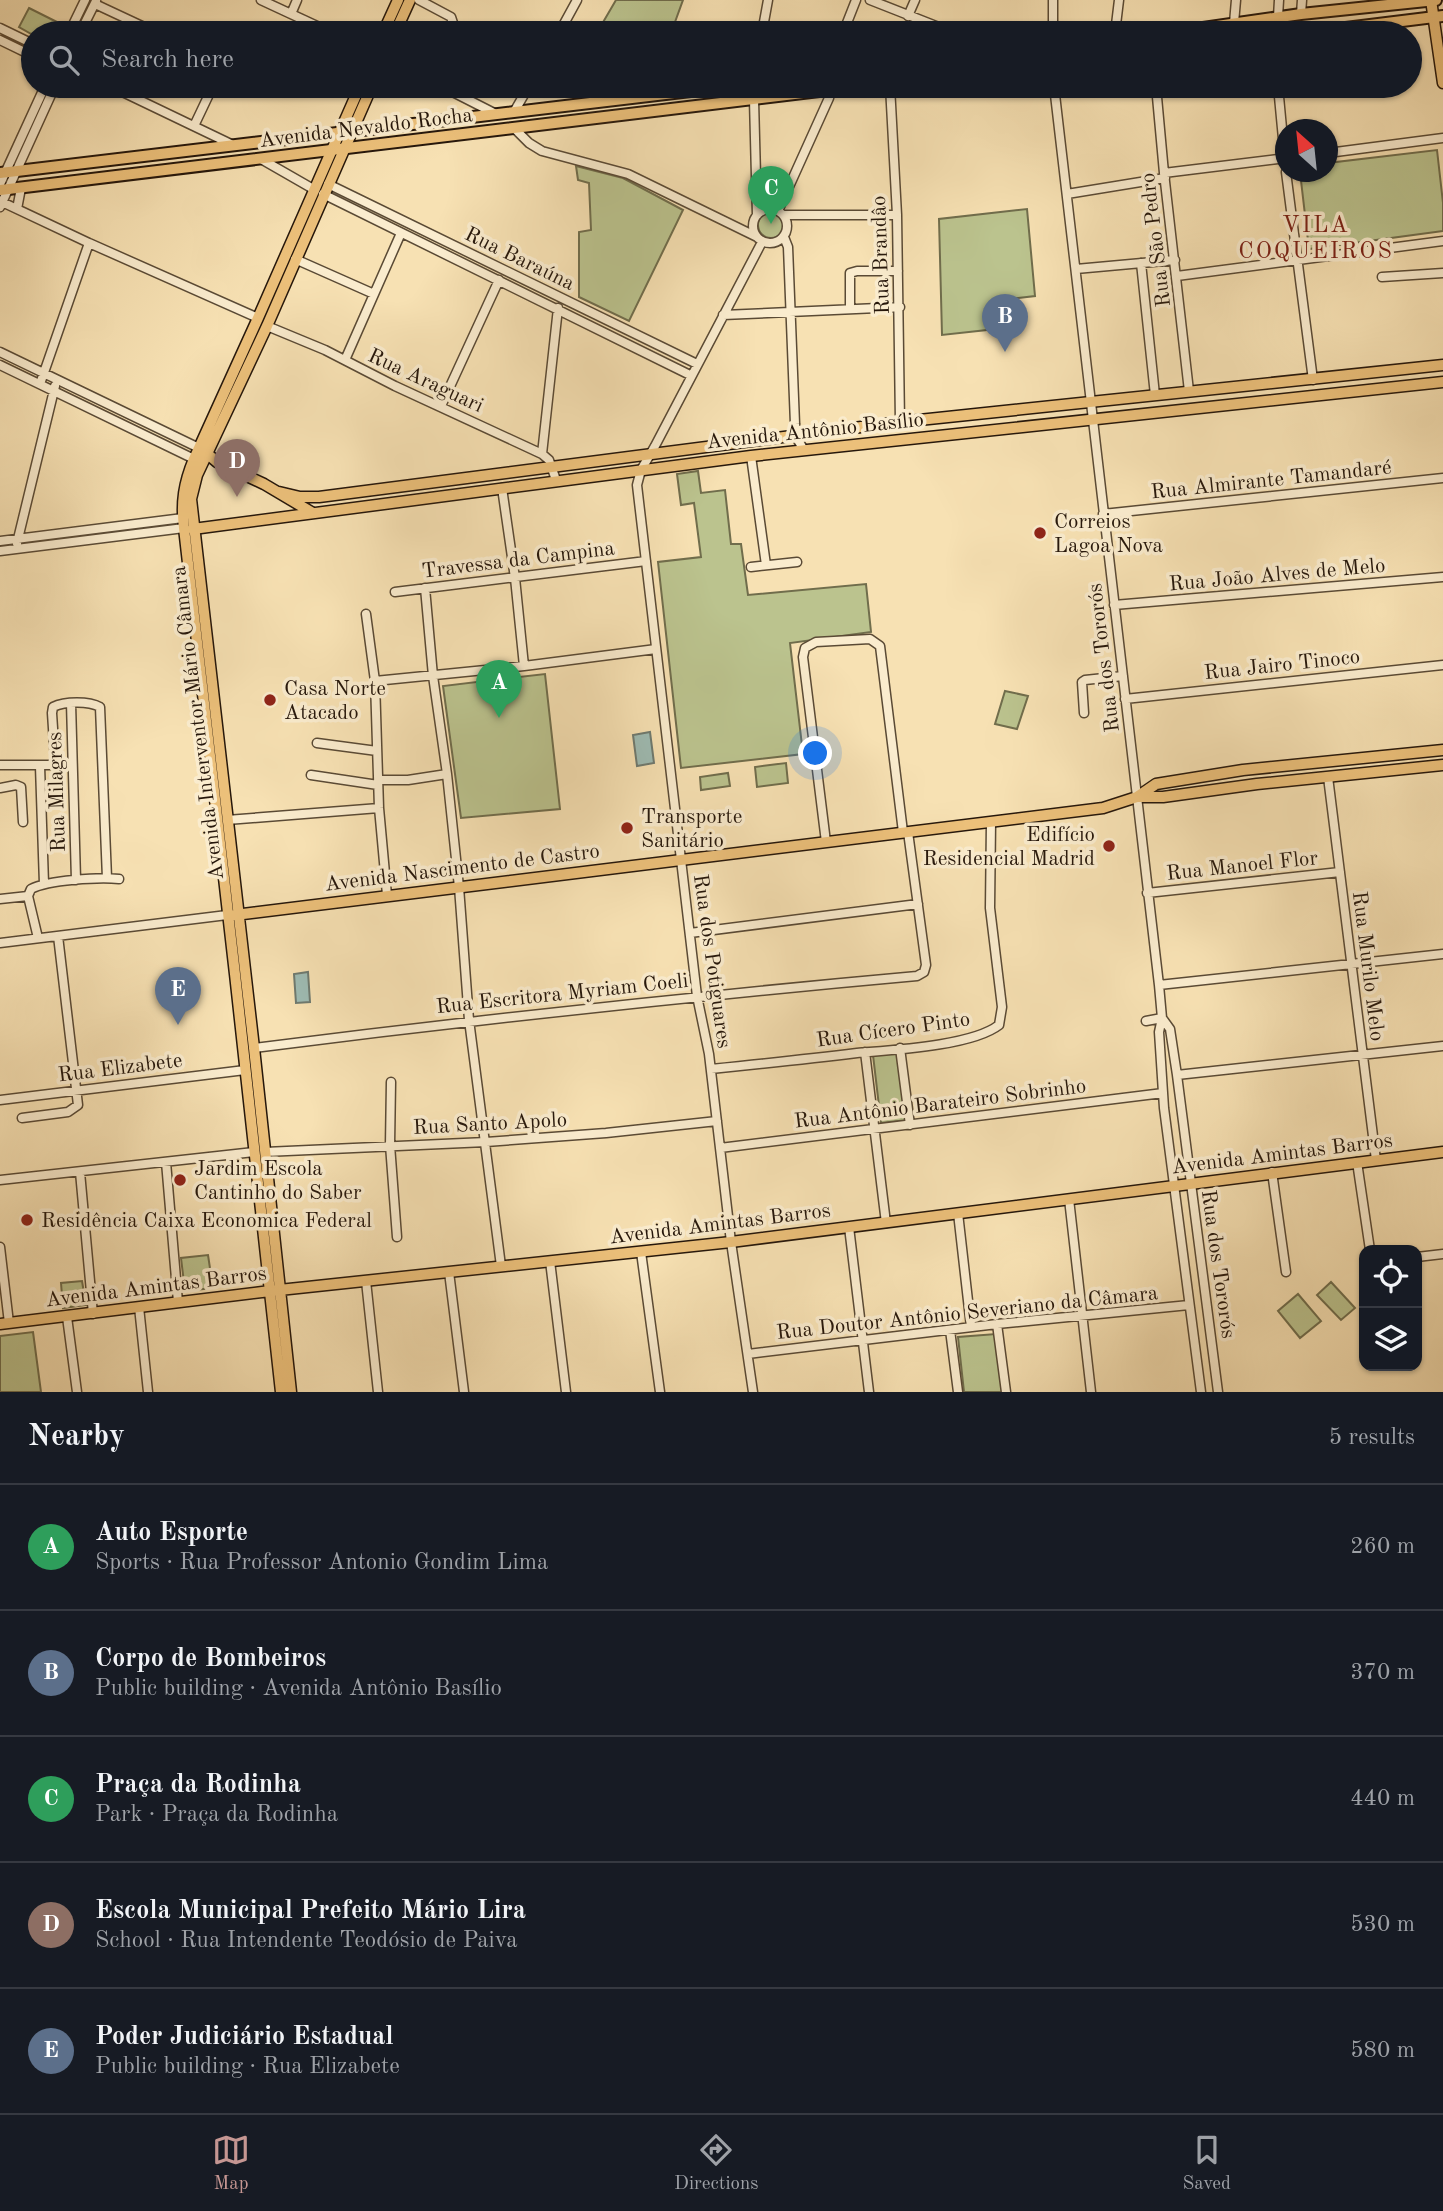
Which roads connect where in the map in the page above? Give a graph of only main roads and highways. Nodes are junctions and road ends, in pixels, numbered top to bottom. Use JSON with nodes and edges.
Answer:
{"nodes":[{"id":1,"x":398,"y":0,"type":"edge"},
{"id":2,"x":410,"y":0,"type":"edge"},
{"id":3,"x":1433,"y":0,"type":"edge"},
{"id":4,"x":1439,"y":17,"type":"edge"},
{"id":5,"x":388,"y":21,"type":"edge"},
{"id":6,"x":400,"y":21,"type":"edge"},
{"id":7,"x":1249,"y":21,"type":"edge"},
{"id":8,"x":1406,"y":21,"type":"edge"},
{"id":9,"x":1443,"y":83,"type":"edge"},
{"id":10,"x":356,"y":98,"type":"edge"},
{"id":11,"x":365,"y":98,"type":"edge"},
{"id":12,"x":632,"y":98,"type":"edge"},
{"id":13,"x":766,"y":98,"type":"edge"},
{"id":14,"x":345,"y":132,"type":"junction"},
{"id":15,"x":337,"y":150,"type":"junction"},
{"id":16,"x":7,"y":172,"type":"edge"},
{"id":17,"x":322,"y":189,"type":"junction"},
{"id":18,"x":2,"y":195,"type":"edge"},
{"id":19,"x":262,"y":322,"type":"junction"},
{"id":20,"x":1443,"y":365,"type":"edge"},
{"id":21,"x":1358,"y":374,"type":"junction"},
{"id":22,"x":1443,"y":382,"type":"edge"},
{"id":23,"x":1372,"y":390,"type":"junction"},
{"id":24,"x":203,"y":450,"type":"junction"},
{"id":25,"x":198,"y":461,"type":"junction"},
{"id":26,"x":217,"y":462,"type":"junction"},
{"id":27,"x":279,"y":492,"type":"junction"},
{"id":28,"x":313,"y":513,"type":"junction"},
{"id":29,"x":186,"y":525,"type":"junction"},
{"id":30,"x":200,"y":671,"type":"junction"},
{"id":31,"x":1443,"y":750,"type":"edge"},
{"id":32,"x":1402,"y":753,"type":"junction"},
{"id":33,"x":1443,"y":765,"type":"edge"},
{"id":34,"x":1243,"y":770,"type":"junction"},
{"id":35,"x":1379,"y":772,"type":"junction"},
{"id":36,"x":1257,"y":783,"type":"junction"},
{"id":37,"x":1136,"y":797,"type":"junction"},
{"id":38,"x":233,"y":915,"type":"junction"},
{"id":39,"x":260,"y":1152,"type":"junction"},
{"id":40,"x":1443,"y":1152,"type":"edge"},
{"id":41,"x":275,"y":1290,"type":"junction"},
{"id":42,"x":4,"y":1324,"type":"edge"},
{"id":43,"x":281,"y":1392,"type":"edge"},
{"id":44,"x":291,"y":1392,"type":"edge"}],
"edges":[{"from":1,"to":5,"type":"main road"},
{"from":2,"to":6,"type":"main road"},
{"from":3,"to":4,"type":"main road"},
{"from":3,"to":7,"type":"highway"},
{"from":4,"to":8,"type":"highway"},
{"from":4,"to":9,"type":"main road"},
{"from":10,"to":14,"type":"main road","name":"Avenida Interventor Mário Câmara"},
{"from":11,"to":14,"type":"main road","name":"Avenida Interventor Mário Câmara"},
{"from":12,"to":14,"type":"highway","name":"Avenida Nevaldo Rocha"},
{"from":13,"to":15,"type":"highway","name":"Avenida Nevaldo Rocha"},
{"from":14,"to":15,"type":"main road","name":"Avenida Interventor Mário Câmara"},
{"from":14,"to":16,"type":"highway","name":"Avenida Nevaldo Rocha"},
{"from":15,"to":17,"type":"main road","name":"Avenida Interventor Mário Câmara"},
{"from":15,"to":18,"type":"highway","name":"Avenida Nevaldo Rocha"},
{"from":17,"to":19,"type":"main road","name":"Avenida Interventor Mário Câmara"},
{"from":17,"to":19,"type":"main road","name":"Avenida Interventor Mário Câmara"},
{"from":19,"to":24,"type":"main road","name":"Avenida Interventor Mário Câmara"},
{"from":20,"to":21,"type":"main road","name":"Avenida Antônio Basílio"},
{"from":21,"to":23,"type":"main road"},
{"from":21,"to":27,"type":"main road","name":"Avenida Antônio Basílio"},
{"from":22,"to":23,"type":"main road","name":"Avenida Antônio Basílio"},
{"from":23,"to":28,"type":"main road","name":"Avenida Antônio Basílio"},
{"from":24,"to":25,"type":"main road","name":"Avenida Interventor Mário Câmara"},
{"from":24,"to":26,"type":"main road"},
{"from":25,"to":26,"type":"main road"},
{"from":25,"to":29,"type":"main road","name":"Avenida Interventor Mário Câmara"},
{"from":25,"to":29,"type":"main road","name":"Avenida Interventor Mário Câmara"},
{"from":26,"to":27,"type":"main road"},
{"from":27,"to":28,"type":"main road"},
{"from":28,"to":29,"type":"main road","name":"Avenida Antônio Basílio"},
{"from":29,"to":30,"type":"main road","name":"Avenida Interventor Mário Câmara"},
{"from":30,"to":38,"type":"main road","name":"Avenida Interventor Mário Câmara"},
{"from":30,"to":38,"type":"main road","name":"Avenida Interventor Mário Câmara"},
{"from":31,"to":32,"type":"main road","name":"Avenida Nascimento de Castro"},
{"from":32,"to":34,"type":"main road","name":"Avenida Nascimento de Castro"},
{"from":32,"to":35,"type":"main road"},
{"from":33,"to":35,"type":"main road","name":"Avenida Nascimento de Castro"},
{"from":34,"to":36,"type":"main road"},
{"from":34,"to":37,"type":"main road","name":"Avenida Nascimento de Castro"},
{"from":35,"to":36,"type":"main road","name":"Avenida Nascimento de Castro"},
{"from":36,"to":37,"type":"main road","name":"Avenida Nascimento de Castro"},
{"from":37,"to":38,"type":"main road","name":"Avenida Nascimento de Castro"},
{"from":38,"to":39,"type":"main road","name":"Avenida Interventor Mário Câmara"},
{"from":38,"to":39,"type":"main road","name":"Avenida Interventor Mário Câmara"},
{"from":39,"to":41,"type":"main road","name":"Avenida Interventor Mário Câmara"},
{"from":40,"to":41,"type":"main road","name":"Avenida Amintas Barros"},
{"from":41,"to":42,"type":"main road","name":"Avenida Amintas Barros"},
{"from":41,"to":43,"type":"main road","name":"Avenida Interventor Mário Câmara"},
{"from":41,"to":44,"type":"main road","name":"Avenida Interventor Mário Câmara"}]}
